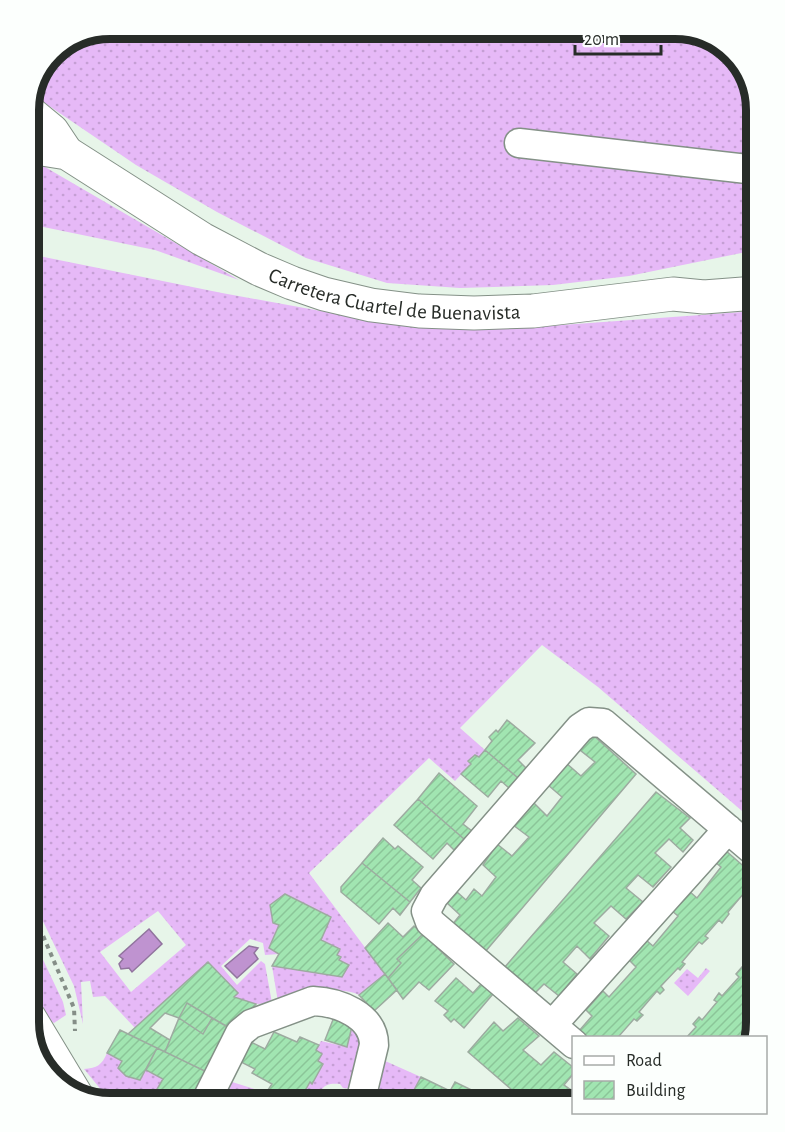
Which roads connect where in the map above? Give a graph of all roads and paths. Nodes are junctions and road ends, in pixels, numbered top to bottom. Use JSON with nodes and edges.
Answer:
{"nodes":[{"id":1,"x":39,"y":120,"type":"edge"},
{"id":2,"x":519,"y":143,"type":"dead end"},
{"id":3,"x":39,"y":147,"type":"edge"},
{"id":4,"x":67,"y":153,"type":"junction"},
{"id":5,"x":746,"y":170,"type":"edge"},
{"id":6,"x":746,"y":276,"type":"edge"},
{"id":7,"x":673,"y":294,"type":"junction"},
{"id":8,"x":746,"y":294,"type":"edge"},
{"id":9,"x":728,"y":829,"type":"junction"},
{"id":10,"x":746,"y":844,"type":"edge"},
{"id":11,"x":39,"y":928,"type":"edge"},
{"id":12,"x":552,"y":1025,"type":"junction"},
{"id":13,"x":75,"y":1036,"type":"dead end"},
{"id":14,"x":41,"y":1037,"type":"edge"},
{"id":15,"x":572,"y":1043,"type":"edge"},
{"id":16,"x":64,"y":1075,"type":"edge"},
{"id":17,"x":210,"y":1093,"type":"edge"},
{"id":18,"x":362,"y":1093,"type":"edge"}],
"edges":[{"from":1,"to":4,"type":"main road"},
{"from":2,"to":5,"type":"street"},
{"from":3,"to":4,"type":"main road"},
{"from":4,"to":7,"type":"main road","name":"Carretera Cuartel de Buenavista"},
{"from":6,"to":7,"type":"main road"},
{"from":7,"to":8,"type":"main road","name":"Carretera Cuartel de Buenavista"},
{"from":9,"to":10,"type":"street"},
{"from":9,"to":12,"type":"street"},
{"from":9,"to":12,"type":"street"},
{"from":11,"to":13,"type":"path"},
{"from":12,"to":15,"type":"street"},
{"from":14,"to":16,"type":"main road"},
{"from":17,"to":18,"type":"street"}]}
